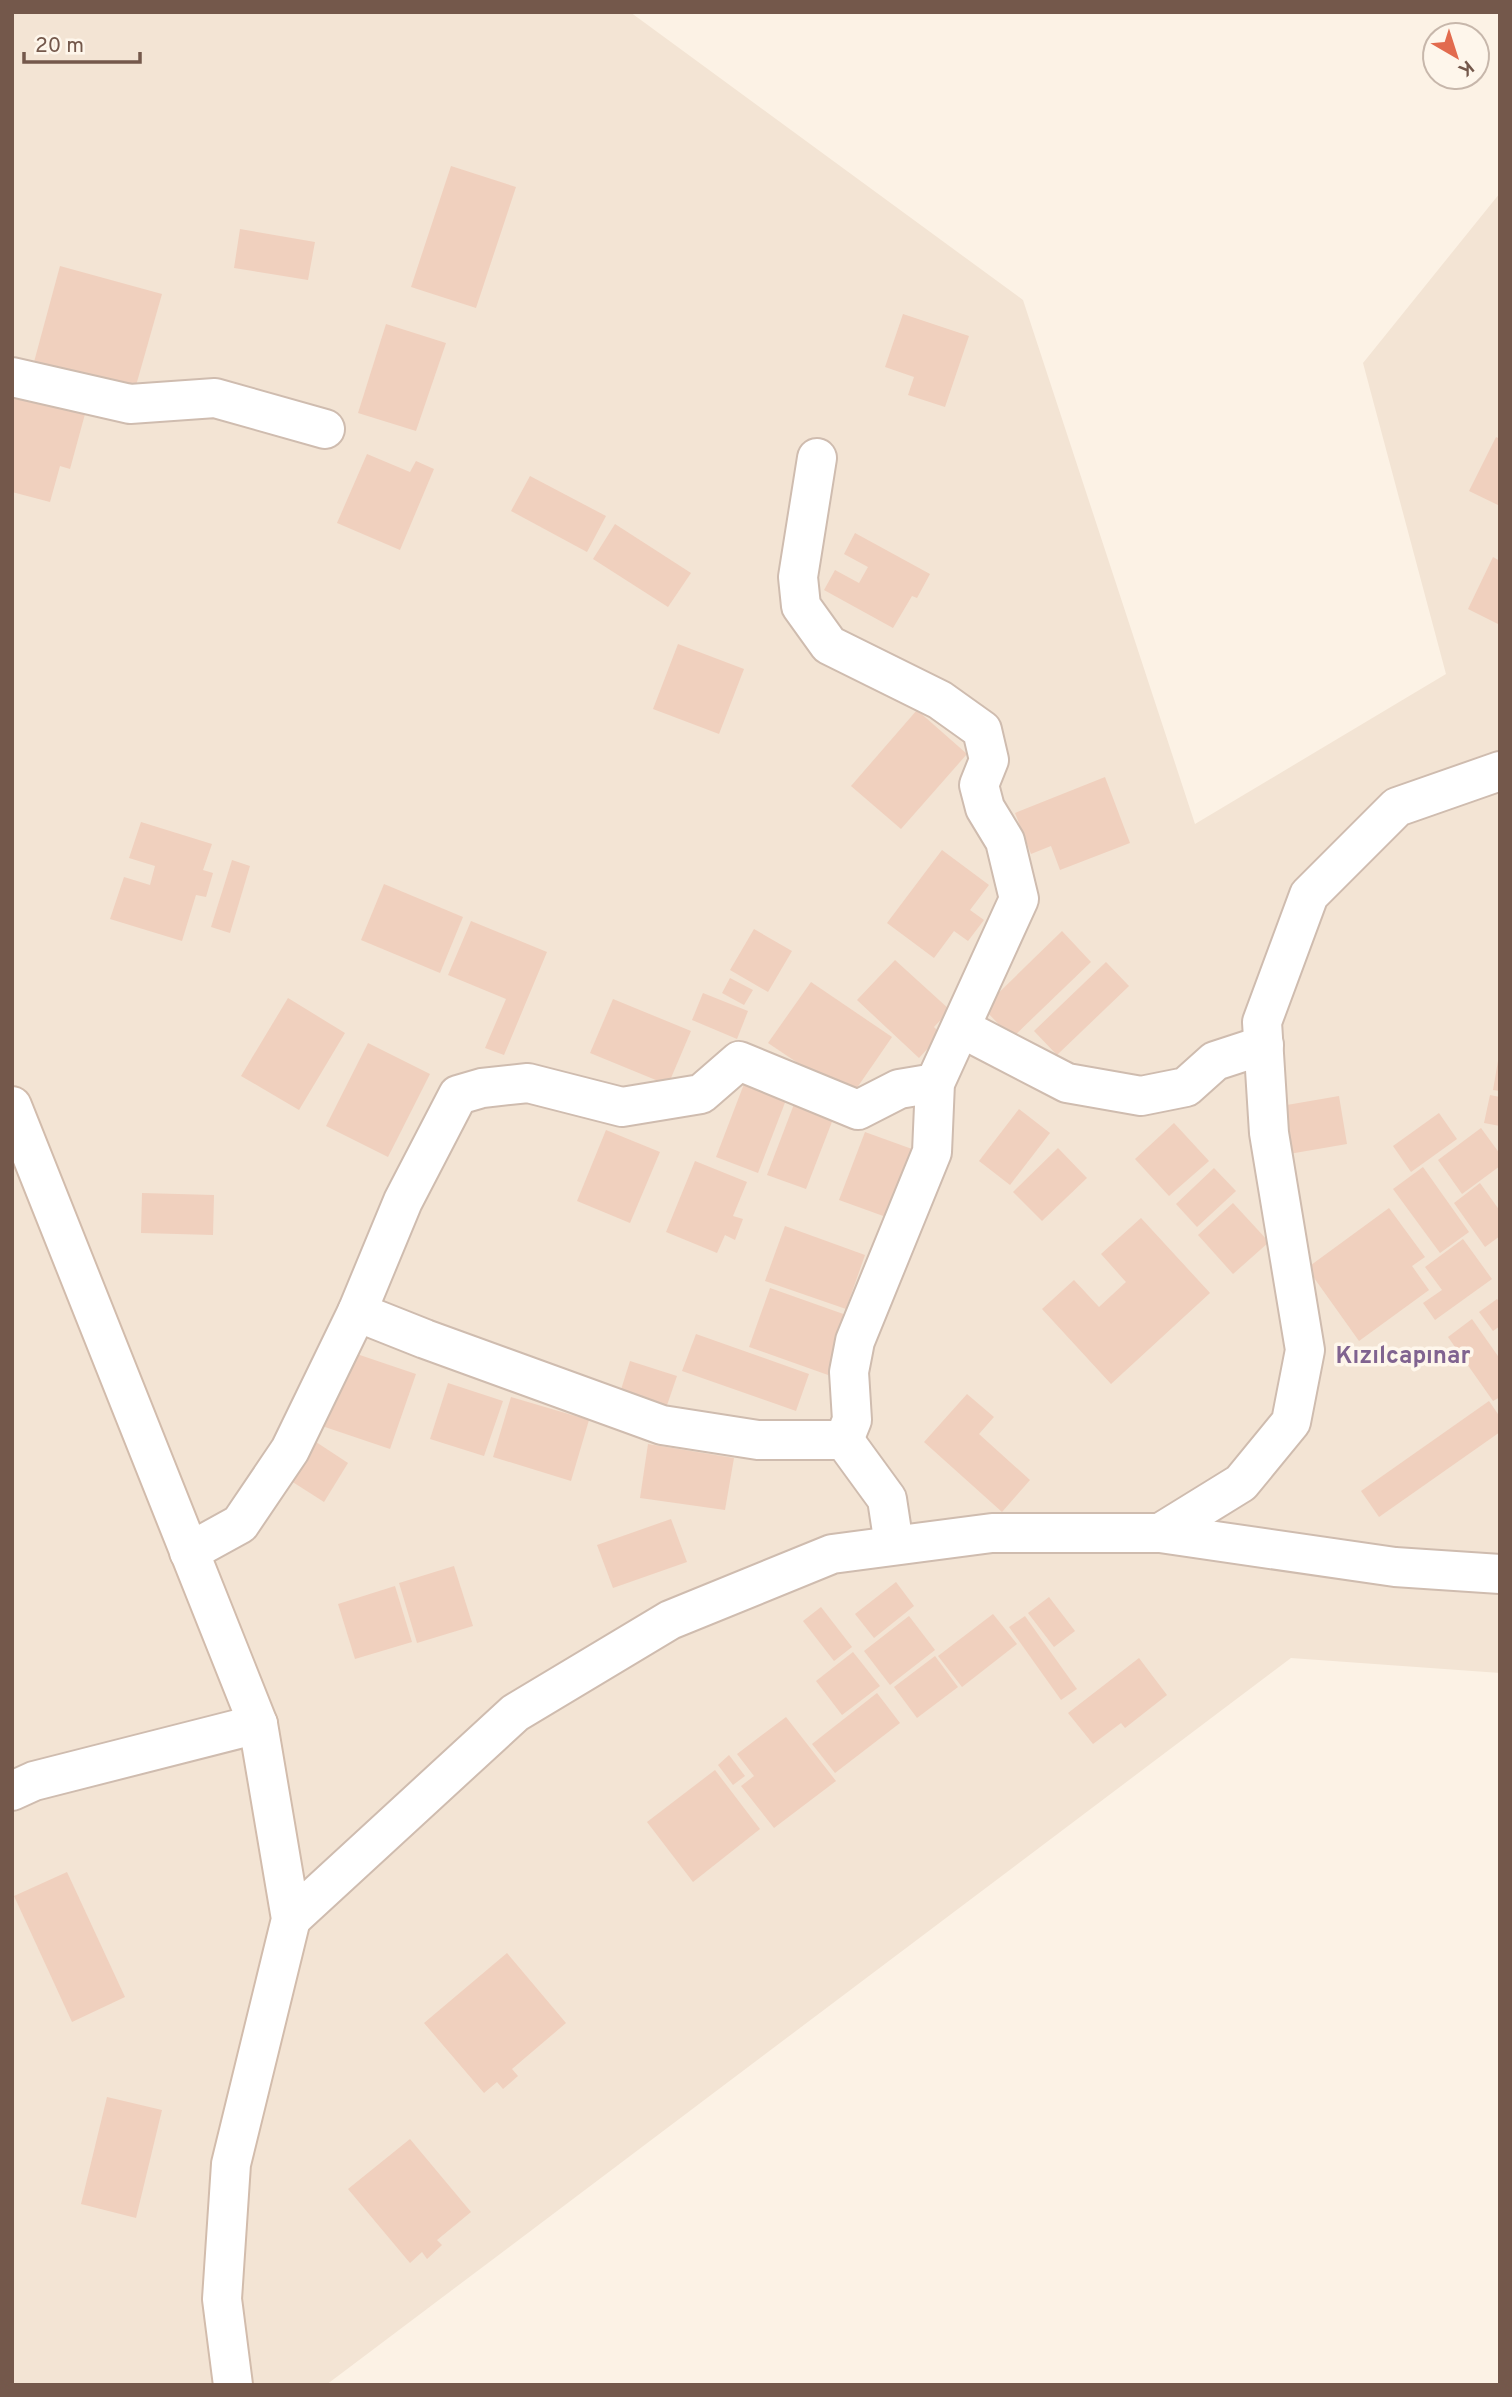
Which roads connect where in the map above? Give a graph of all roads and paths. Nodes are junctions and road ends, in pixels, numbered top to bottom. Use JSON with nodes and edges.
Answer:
{"nodes":[{"id":1,"x":12,"y":377,"type":"edge"},
{"id":2,"x":325,"y":429,"type":"dead end"},
{"id":3,"x":817,"y":458,"type":"dead end"},
{"id":4,"x":1500,"y":771,"type":"edge"},
{"id":5,"x":961,"y":1028,"type":"junction"},
{"id":6,"x":1264,"y":1045,"type":"junction"},
{"id":7,"x":935,"y":1083,"type":"junction"},
{"id":8,"x":12,"y":1106,"type":"edge"},
{"id":9,"x":357,"y":1312,"type":"junction"},
{"id":10,"x":844,"y":1440,"type":"junction"},
{"id":11,"x":1160,"y":1533,"type":"junction"},
{"id":12,"x":894,"y":1545,"type":"junction"},
{"id":13,"x":189,"y":1552,"type":"junction"},
{"id":14,"x":1500,"y":1574,"type":"edge"},
{"id":15,"x":258,"y":1724,"type":"junction"},
{"id":16,"x":12,"y":1791,"type":"edge"},
{"id":17,"x":291,"y":1919,"type":"junction"},
{"id":18,"x":233,"y":2385,"type":"edge"}],
"edges":[{"from":1,"to":2,"type":"street"},
{"from":3,"to":5,"type":"street"},
{"from":4,"to":6,"type":"street"},
{"from":5,"to":6,"type":"street"},
{"from":5,"to":7,"type":"street"},
{"from":6,"to":11,"type":"street"},
{"from":7,"to":9,"type":"street"},
{"from":7,"to":10,"type":"street"},
{"from":8,"to":13,"type":"street"},
{"from":9,"to":10,"type":"street"},
{"from":9,"to":13,"type":"street"},
{"from":10,"to":12,"type":"street"},
{"from":11,"to":12,"type":"street"},
{"from":11,"to":14,"type":"street"},
{"from":12,"to":17,"type":"street"},
{"from":13,"to":15,"type":"street"},
{"from":15,"to":16,"type":"street"},
{"from":15,"to":17,"type":"street"},
{"from":17,"to":18,"type":"street"}]}
